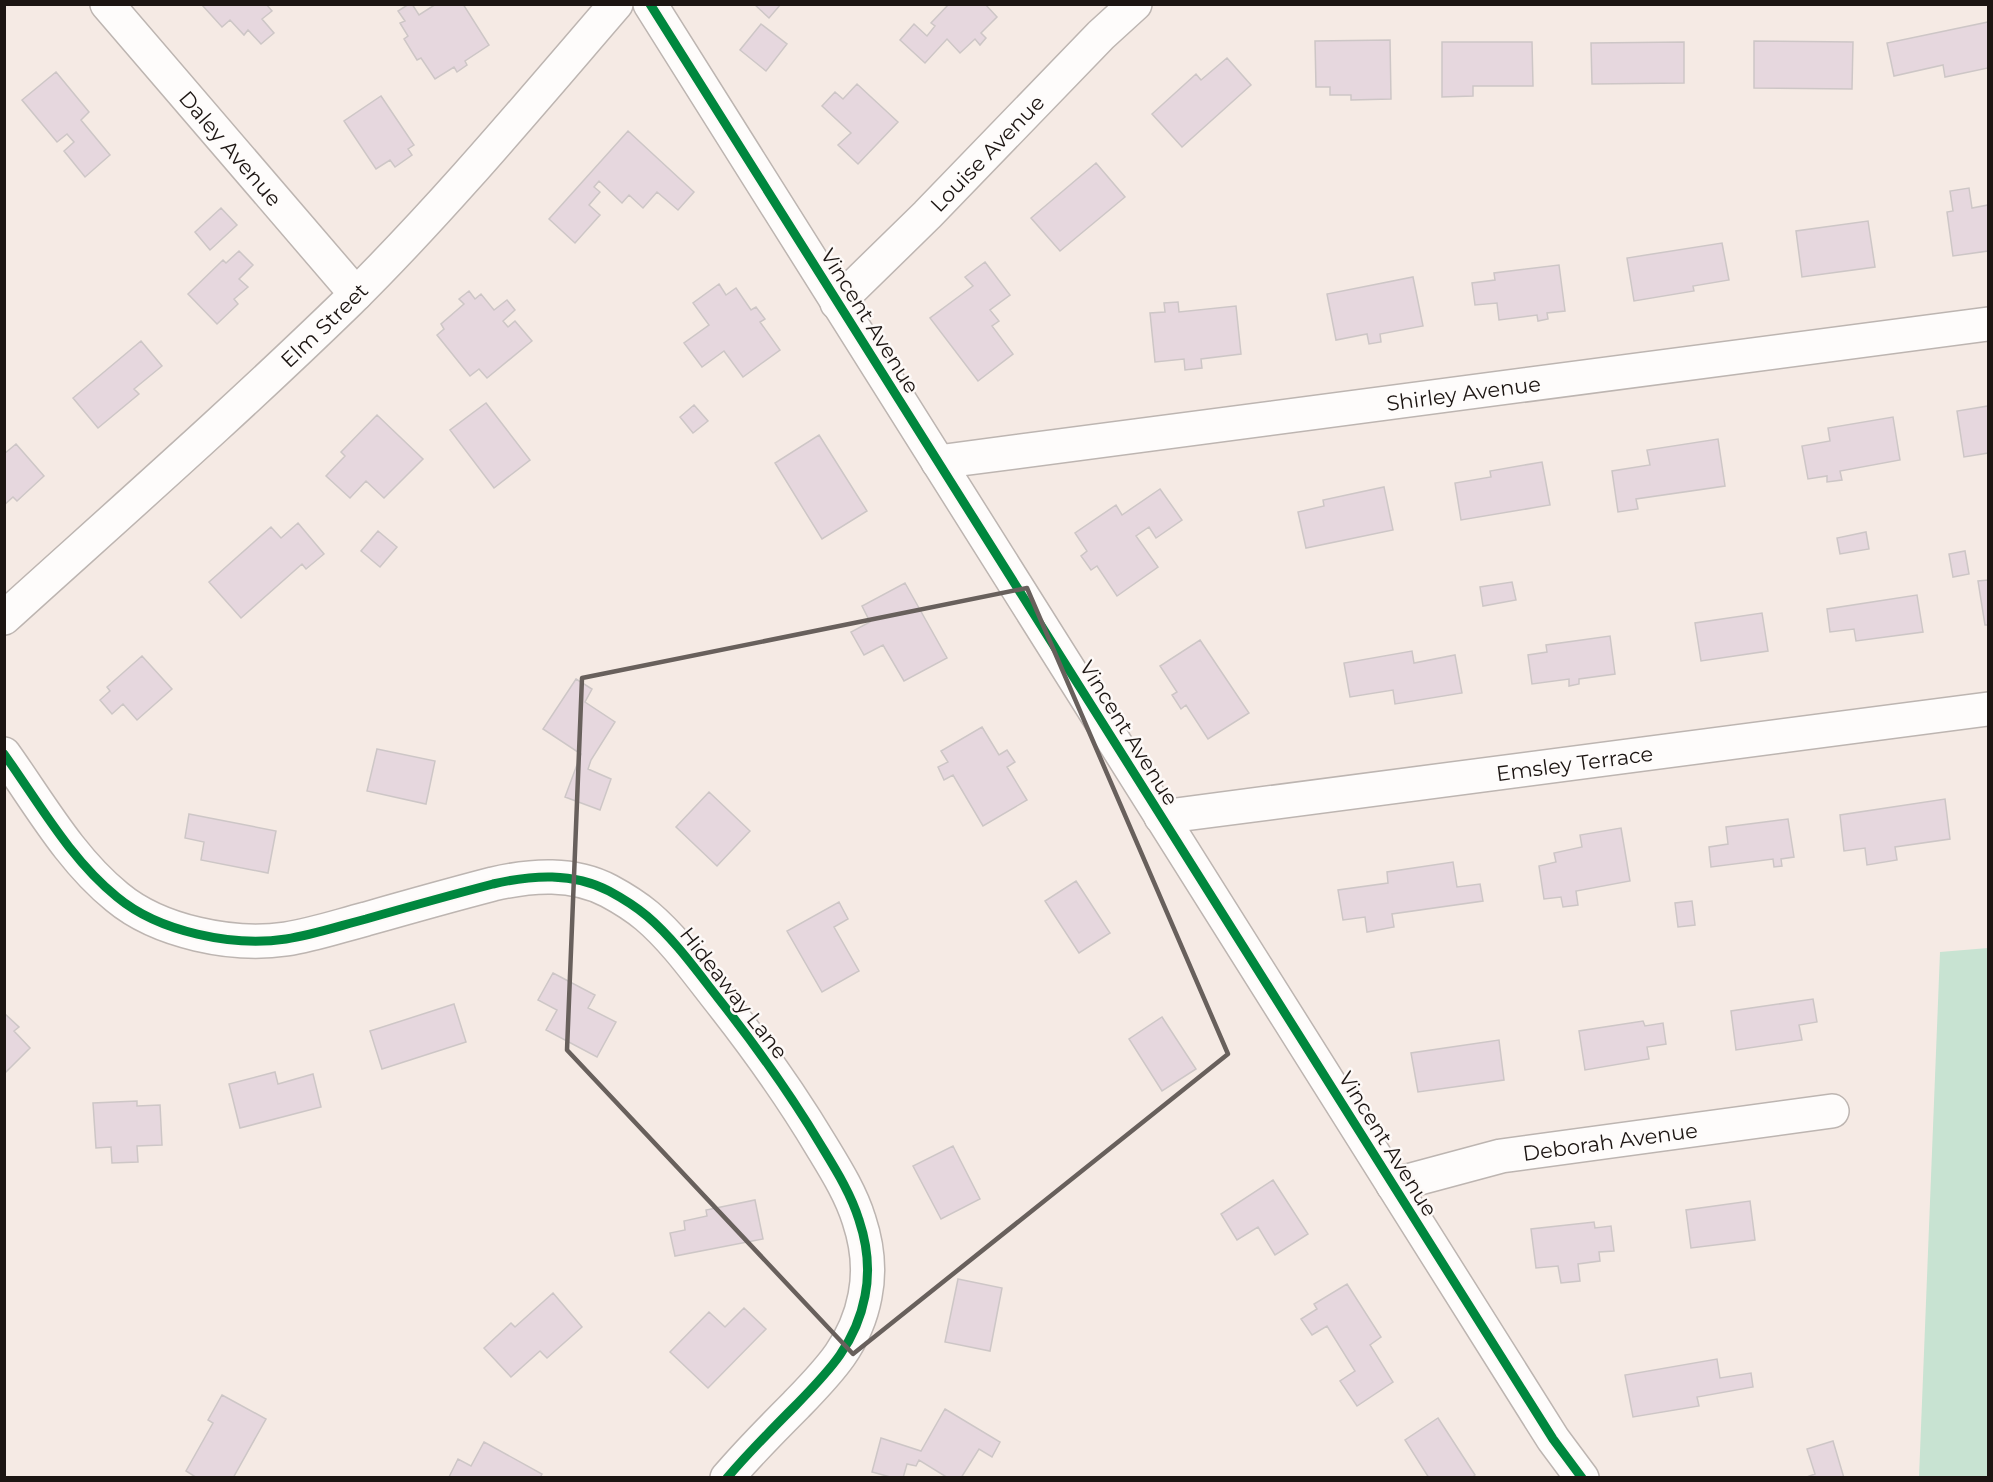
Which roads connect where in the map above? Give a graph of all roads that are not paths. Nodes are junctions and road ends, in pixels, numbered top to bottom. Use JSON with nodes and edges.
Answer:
{"nodes":[{"id":1,"x":107,"y":4,"type":"edge"},
{"id":2,"x":616,"y":4,"type":"edge"},
{"id":3,"x":650,"y":4,"type":"edge"},
{"id":4,"x":1135,"y":4,"type":"edge"},
{"id":5,"x":356,"y":294,"type":"junction"},
{"id":6,"x":837,"y":303,"type":"junction"},
{"id":7,"x":1989,"y":324,"type":"edge"},
{"id":8,"x":938,"y":462,"type":"junction"},
{"id":9,"x":4,"y":618,"type":"edge"},
{"id":10,"x":1989,"y":709,"type":"edge"},
{"id":11,"x":4,"y":754,"type":"edge"},
{"id":12,"x":1161,"y":817,"type":"junction"},
{"id":13,"x":1832,"y":1111,"type":"dead end"},
{"id":14,"x":1393,"y":1185,"type":"junction"},
{"id":15,"x":727,"y":1478,"type":"edge"},
{"id":16,"x":1582,"y":1478,"type":"edge"}],
"edges":[{"from":1,"to":5,"type":"street","name":"Daley Avenue"},
{"from":2,"to":5,"type":"street","name":"Elm Street"},
{"from":3,"to":6,"type":"street","name":"Vincent Avenue"},
{"from":4,"to":6,"type":"street","name":"Louise Avenue"},
{"from":5,"to":9,"type":"street","name":"Elm Street"},
{"from":6,"to":8,"type":"street","name":"Vincent Avenue"},
{"from":7,"to":8,"type":"street","name":"Shirley Avenue"},
{"from":8,"to":12,"type":"street","name":"Vincent Avenue"},
{"from":10,"to":12,"type":"street","name":"Emsley Terrace"},
{"from":11,"to":15,"type":"street","name":"Hideaway Lane"},
{"from":12,"to":14,"type":"street","name":"Vincent Avenue"},
{"from":13,"to":14,"type":"street","name":"Deborah Avenue"},
{"from":14,"to":16,"type":"street","name":"Vincent Avenue"}]}
